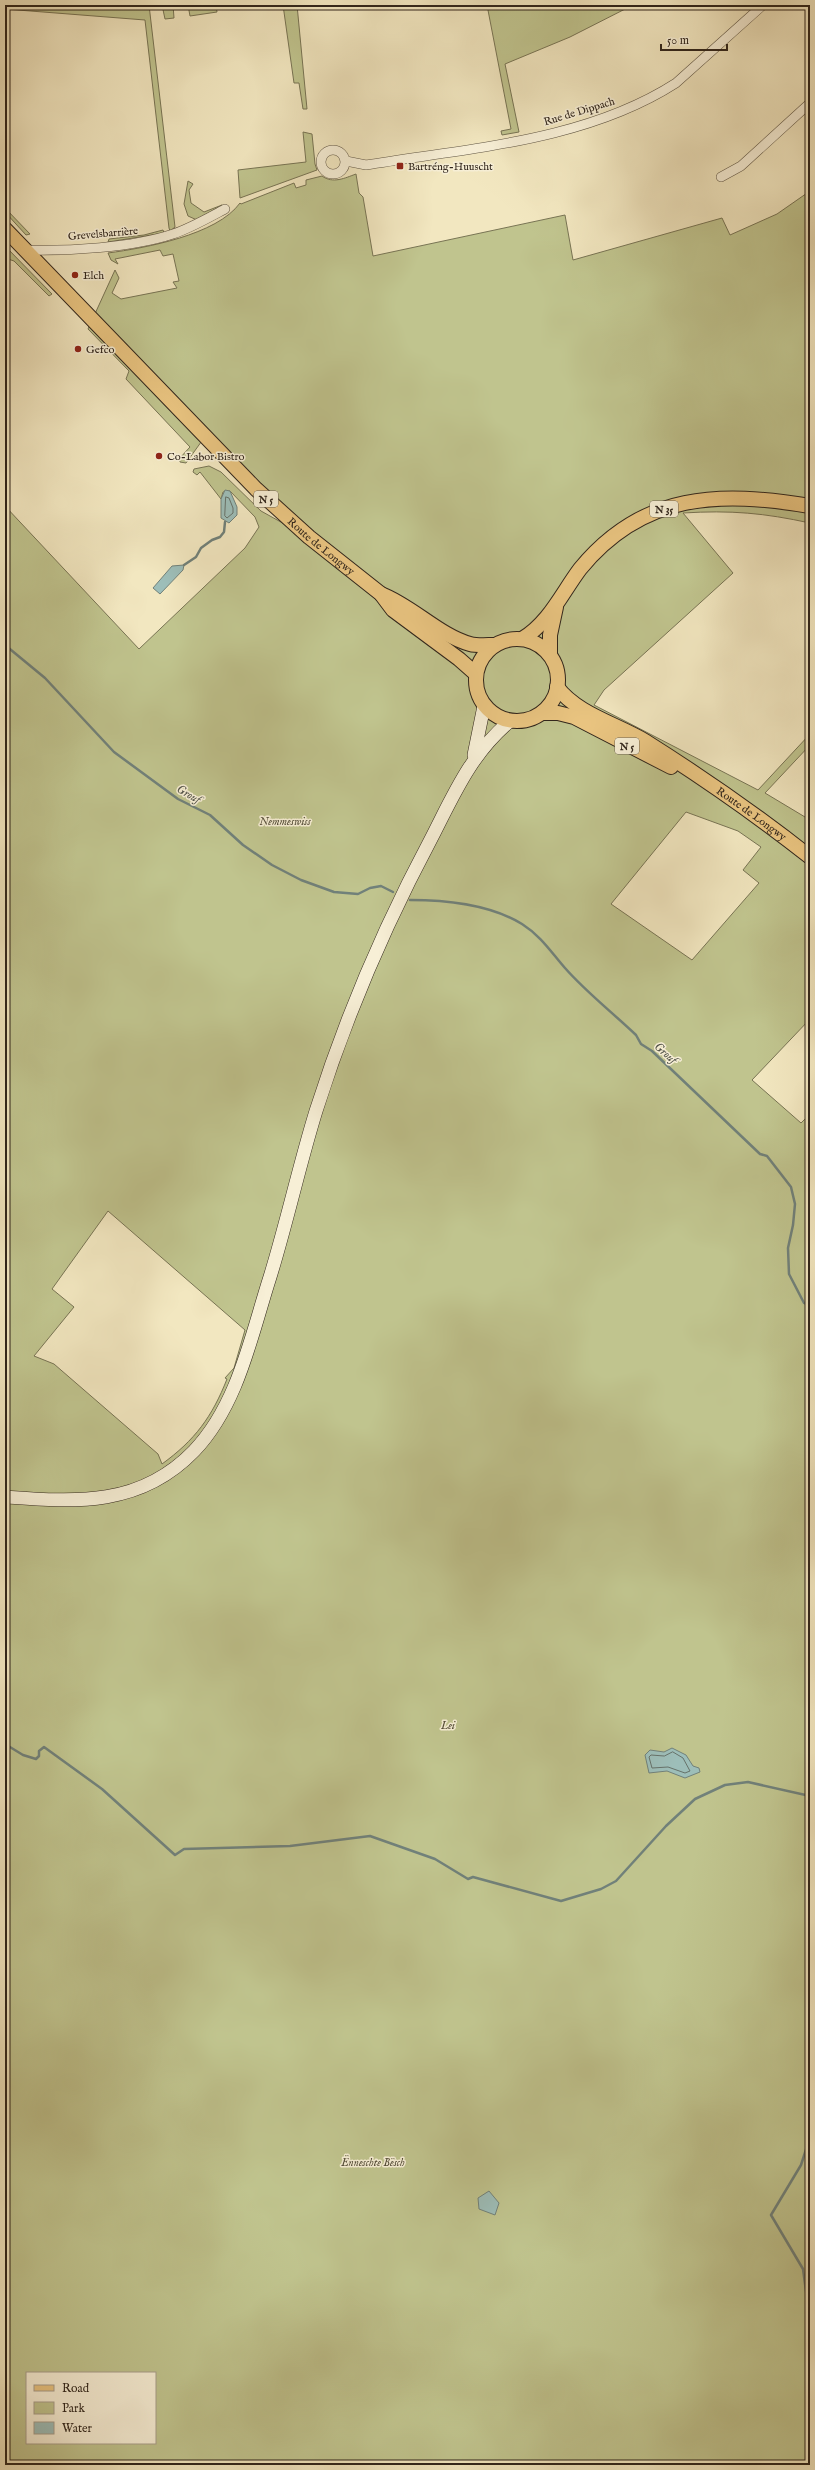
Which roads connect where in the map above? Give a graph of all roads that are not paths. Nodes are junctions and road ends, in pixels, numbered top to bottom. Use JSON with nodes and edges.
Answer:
{"nodes":[{"id":1,"x":763,"y":5,"type":"edge"},
{"id":2,"x":810,"y":103,"type":"edge"},
{"id":3,"x":346,"y":161,"type":"dead end"},
{"id":4,"x":721,"y":176,"type":"dead end"},
{"id":5,"x":225,"y":209,"type":"dead end"},
{"id":6,"x":5,"y":229,"type":"edge"},
{"id":7,"x":25,"y":250,"type":"junction"},
{"id":8,"x":810,"y":506,"type":"edge"},
{"id":9,"x":381,"y":594,"type":"junction"},
{"id":10,"x":556,"y":605,"type":"junction"},
{"id":11,"x":522,"y":639,"type":"junction"},
{"id":12,"x":494,"y":645,"type":"junction"},
{"id":13,"x":550,"y":654,"type":"junction"},
{"id":14,"x":476,"y":674,"type":"junction"},
{"id":15,"x":557,"y":687,"type":"junction"},
{"id":16,"x":484,"y":706,"type":"junction"},
{"id":17,"x":542,"y":713,"type":"junction"},
{"id":18,"x":510,"y":721,"type":"junction"},
{"id":19,"x":473,"y":758,"type":"junction"},
{"id":20,"x":711,"y":786,"type":"junction"},
{"id":21,"x":810,"y":857,"type":"edge"},
{"id":22,"x":5,"y":1497,"type":"edge"}],
"edges":[{"from":1,"to":3,"type":"street","name":"Rue de Dippach"},
{"from":2,"to":4,"type":"street"},
{"from":5,"to":7,"type":"street","name":"Grevelsbarrière"},
{"from":6,"to":7,"type":"main road","number":"N 5"},
{"from":7,"to":9,"type":"main road","name":"Route de Longwy","number":"N 5"},
{"from":8,"to":10,"type":"main road","number":"N 35"},
{"from":9,"to":12,"type":"main road","name":"Route de Longwy","number":"N 5"},
{"from":9,"to":14,"type":"main road","name":"Route de Longwy","number":"N 5"},
{"from":10,"to":11,"type":"main road","number":"N 35"},
{"from":10,"to":13,"type":"main road","number":"N 35"},
{"from":11,"to":12,"type":"main road","number":"N 5"},
{"from":11,"to":13,"type":"main road","number":"N 5"},
{"from":12,"to":14,"type":"main road"},
{"from":13,"to":15,"type":"main road"},
{"from":14,"to":16,"type":"main road"},
{"from":15,"to":17,"type":"main road"},
{"from":15,"to":20,"type":"main road","name":"Route de Longwy","number":"N 5"},
{"from":16,"to":18,"type":"main road"},
{"from":16,"to":19,"type":"main road"},
{"from":17,"to":18,"type":"main road","number":"N 5"},
{"from":17,"to":20,"type":"main road","name":"Route de Longwy","number":"N 5"},
{"from":18,"to":19,"type":"main road"},
{"from":19,"to":22,"type":"main road"},
{"from":20,"to":21,"type":"main road","name":"Route de Longwy","number":"N 5"}]}
